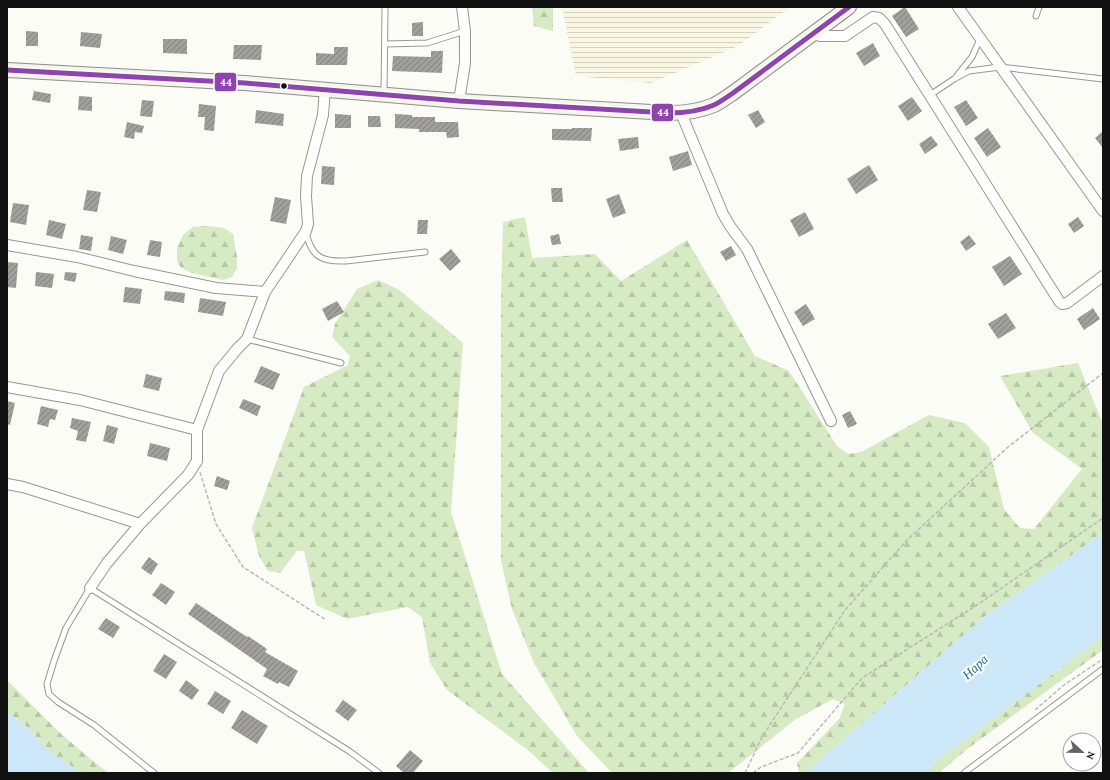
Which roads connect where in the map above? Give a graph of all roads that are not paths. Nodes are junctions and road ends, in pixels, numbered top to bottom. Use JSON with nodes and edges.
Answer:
{"nodes":[{"id":1,"x":462,"y":7,"type":"edge"},
{"id":2,"x":849,"y":7,"type":"edge"},
{"id":3,"x":958,"y":7,"type":"edge"},
{"id":4,"x":1039,"y":7,"type":"edge"},
{"id":5,"x":385,"y":8,"type":"dead end"},
{"id":6,"x":1036,"y":16,"type":"dead end"},
{"id":7,"x":465,"y":31,"type":"junction"},
{"id":8,"x":813,"y":34,"type":"junction"},
{"id":9,"x":980,"y":38,"type":"junction"},
{"id":10,"x":385,"y":44,"type":"junction"},
{"id":11,"x":1000,"y":67,"type":"junction"},
{"id":12,"x":7,"y":70,"type":"edge"},
{"id":13,"x":954,"y":79,"type":"junction"},
{"id":14,"x":1103,"y":79,"type":"edge"},
{"id":15,"x":325,"y":89,"type":"junction"},
{"id":16,"x":384,"y":94,"type":"junction"},
{"id":17,"x":930,"y":95,"type":"junction"},
{"id":18,"x":458,"y":101,"type":"junction"},
{"id":19,"x":681,"y":113,"type":"junction"},
{"id":20,"x":1103,"y":211,"type":"edge"},
{"id":21,"x":306,"y":231,"type":"junction"},
{"id":22,"x":7,"y":245,"type":"edge"},
{"id":23,"x":425,"y":252,"type":"dead end"},
{"id":24,"x":1103,"y":276,"type":"edge"},
{"id":25,"x":265,"y":292,"type":"junction"},
{"id":26,"x":247,"y":339,"type":"junction"},
{"id":27,"x":342,"y":363,"type":"dead end"},
{"id":28,"x":7,"y":387,"type":"edge"},
{"id":29,"x":831,"y":421,"type":"dead end"},
{"id":30,"x":197,"y":430,"type":"junction"},
{"id":31,"x":7,"y":484,"type":"edge"},
{"id":32,"x":140,"y":524,"type":"junction"},
{"id":33,"x":90,"y":588,"type":"junction"},
{"id":34,"x":1103,"y":669,"type":"edge"},
{"id":35,"x":154,"y":773,"type":"edge"},
{"id":36,"x":379,"y":773,"type":"edge"},
{"id":37,"x":964,"y":773,"type":"edge"}],
"edges":[{"from":1,"to":7,"type":"street"},
{"from":2,"to":8,"type":"main road"},
{"from":3,"to":9,"type":"street"},
{"from":4,"to":6,"type":"lane"},
{"from":5,"to":10,"type":"lane"},
{"from":7,"to":10,"type":"lane"},
{"from":7,"to":18,"type":"street"},
{"from":8,"to":17,"type":"street"},
{"from":8,"to":19,"type":"main road"},
{"from":9,"to":11,"type":"street"},
{"from":9,"to":13,"type":"lane"},
{"from":10,"to":16,"type":"lane"},
{"from":11,"to":13,"type":"lane"},
{"from":11,"to":14,"type":"lane"},
{"from":11,"to":20,"type":"street"},
{"from":12,"to":15,"type":"main road"},
{"from":13,"to":17,"type":"lane"},
{"from":15,"to":16,"type":"main road"},
{"from":15,"to":21,"type":"street"},
{"from":16,"to":18,"type":"main road"},
{"from":17,"to":24,"type":"street"},
{"from":18,"to":19,"type":"main road"},
{"from":19,"to":29,"type":"street"},
{"from":21,"to":23,"type":"lane"},
{"from":21,"to":25,"type":"street"},
{"from":22,"to":25,"type":"street"},
{"from":25,"to":26,"type":"street"},
{"from":26,"to":27,"type":"lane"},
{"from":26,"to":30,"type":"street"},
{"from":28,"to":30,"type":"street"},
{"from":30,"to":32,"type":"street"},
{"from":31,"to":32,"type":"street"},
{"from":32,"to":33,"type":"street"},
{"from":33,"to":35,"type":"lane"},
{"from":33,"to":36,"type":"lane"},
{"from":34,"to":37,"type":"lane"}]}
